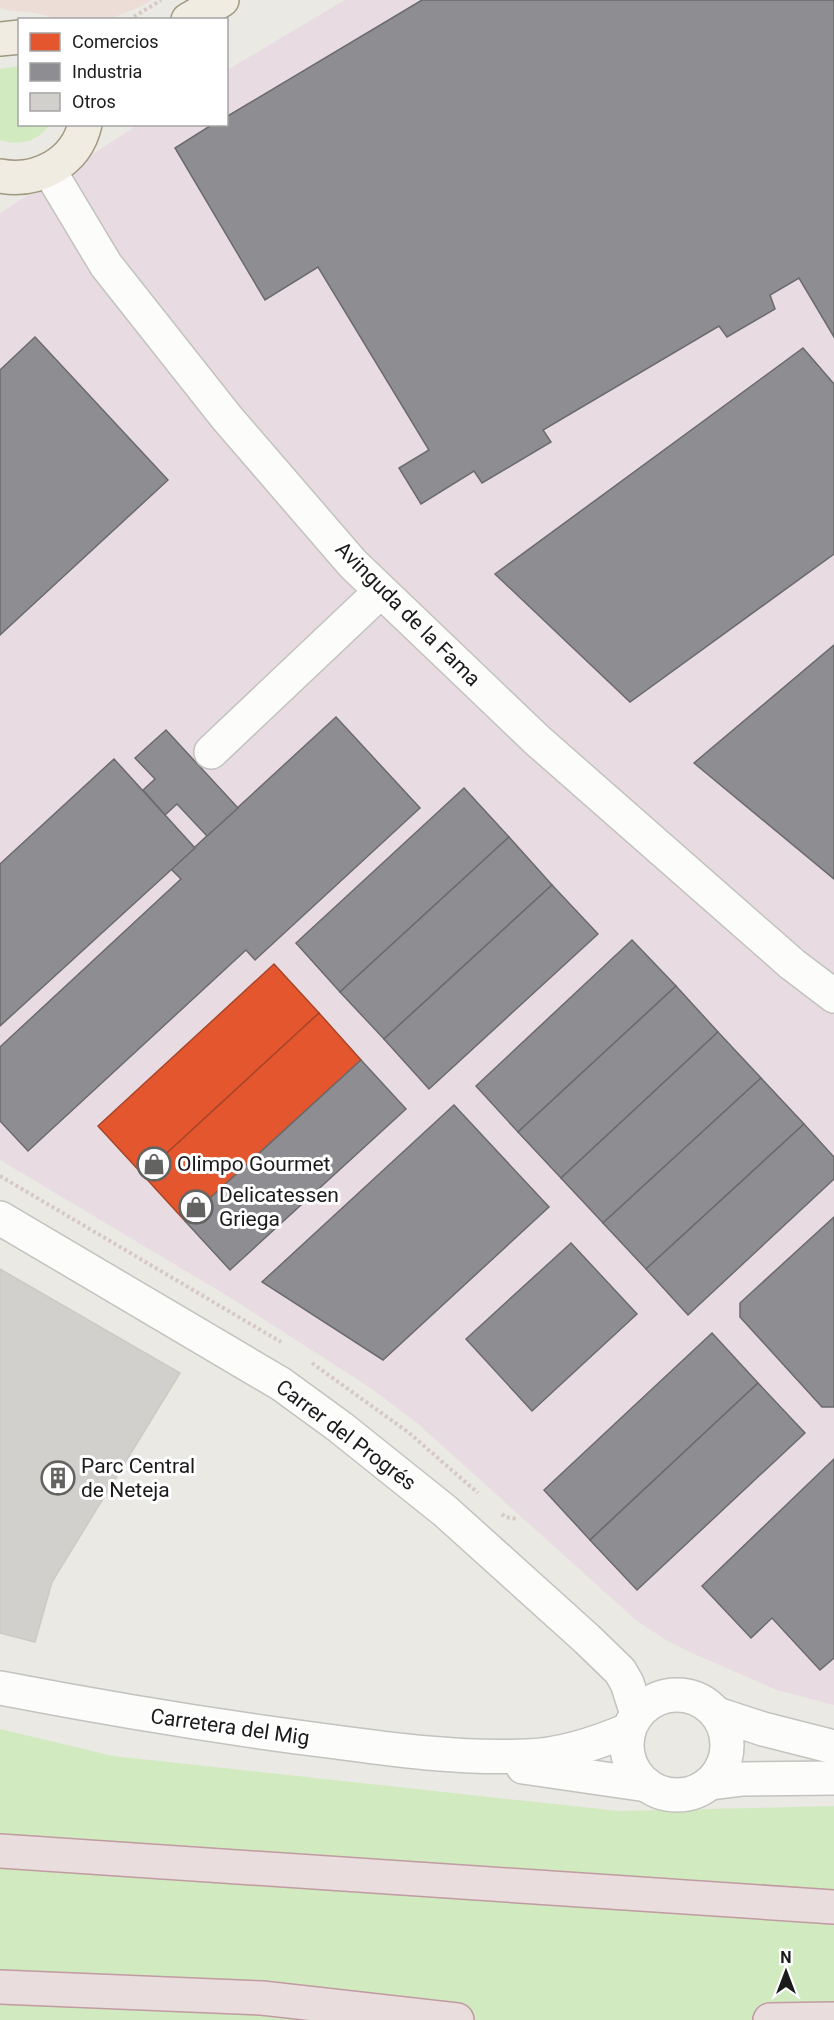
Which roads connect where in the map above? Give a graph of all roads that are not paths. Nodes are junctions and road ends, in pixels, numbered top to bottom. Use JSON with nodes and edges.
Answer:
{"nodes":[{"id":1,"x":222,"y":0,"type":"edge"},
{"id":2,"x":191,"y":18,"type":"edge"},
{"id":3,"x":18,"y":37,"type":"edge"},
{"id":4,"x":0,"y":39,"type":"edge"},
{"id":5,"x":85,"y":126,"type":"edge"},
{"id":6,"x":49,"y":170,"type":"junction"},
{"id":7,"x":0,"y":176,"type":"edge"},
{"id":8,"x":380,"y":592,"type":"junction"},
{"id":9,"x":211,"y":752,"type":"dead end"},
{"id":10,"x":834,"y":996,"type":"edge"},
{"id":11,"x":0,"y":1218,"type":"edge"},
{"id":12,"x":0,"y":1688,"type":"edge"},
{"id":13,"x":717,"y":1714,"type":"junction"},
{"id":14,"x":632,"y":1722,"type":"junction"},
{"id":15,"x":834,"y":1747,"type":"edge"},
{"id":16,"x":462,"y":1756,"type":"junction"},
{"id":17,"x":834,"y":1778,"type":"edge"},
{"id":18,"x":711,"y":1783,"type":"junction"},
{"id":19,"x":647,"y":1785,"type":"junction"},
{"id":20,"x":0,"y":1851,"type":"edge"},
{"id":21,"x":834,"y":1907,"type":"edge"},
{"id":22,"x":0,"y":1987,"type":"edge"},
{"id":23,"x":834,"y":2019,"type":"edge"},
{"id":24,"x":457,"y":2020,"type":"edge"},
{"id":25,"x":770,"y":2020,"type":"edge"}],
"edges":[{"from":1,"to":2,"type":"main road"},
{"from":3,"to":4,"type":"main road"},
{"from":5,"to":6,"type":"main road"},
{"from":6,"to":7,"type":"main road"},
{"from":6,"to":8,"type":"street","name":"Avinguda de la Fama"},
{"from":8,"to":9,"type":"street"},
{"from":8,"to":10,"type":"street","name":"Avinguda de la Fama"},
{"from":11,"to":14,"type":"street","name":"Carrer del Progrés"},
{"from":12,"to":16,"type":"street","name":"Carretera del Mig"},
{"from":13,"to":14,"type":"street"},
{"from":13,"to":15,"type":"street"},
{"from":13,"to":18,"type":"street"},
{"from":14,"to":16,"type":"street","name":"Carretera del Mig"},
{"from":14,"to":19,"type":"street"},
{"from":16,"to":19,"type":"street","name":"Carretera del Mig"},
{"from":17,"to":18,"type":"street"},
{"from":18,"to":19,"type":"street"},
{"from":20,"to":21,"type":"highway"},
{"from":22,"to":24,"type":"highway"},
{"from":23,"to":25,"type":"highway"}]}
